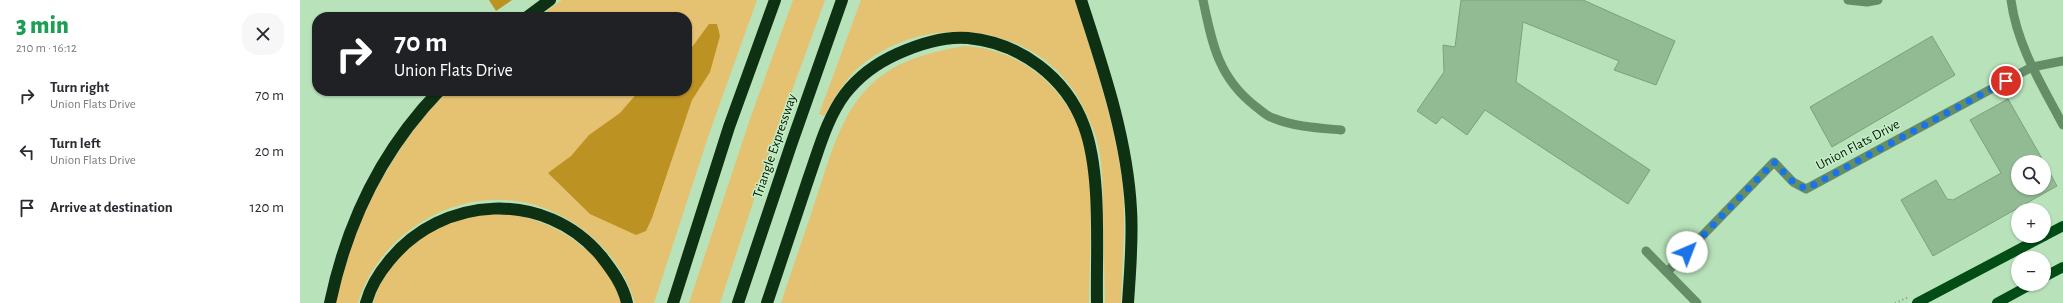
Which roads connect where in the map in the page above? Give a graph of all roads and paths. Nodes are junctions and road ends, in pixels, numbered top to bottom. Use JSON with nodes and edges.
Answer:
{"nodes":[{"id":1,"x":550,"y":0,"type":"edge"},
{"id":2,"x":775,"y":0,"type":"edge"},
{"id":3,"x":842,"y":0,"type":"edge"},
{"id":4,"x":1081,"y":0,"type":"edge"},
{"id":5,"x":1202,"y":0,"type":"edge"},
{"id":6,"x":1848,"y":0,"type":"edge"},
{"id":7,"x":1878,"y":0,"type":"edge"},
{"id":8,"x":2011,"y":0,"type":"edge"},
{"id":9,"x":534,"y":12,"type":"edge"},
{"id":10,"x":2063,"y":60,"type":"edge"},
{"id":11,"x":2032,"y":67,"type":"junction"},
{"id":12,"x":435,"y":96,"type":"edge"},
{"id":13,"x":2063,"y":125,"type":"edge"},
{"id":14,"x":1341,"y":130,"type":"dead end"},
{"id":15,"x":2063,"y":226,"type":"edge"},
{"id":16,"x":2051,"y":232,"type":"edge"},
{"id":17,"x":2031,"y":243,"type":"edge"},
{"id":18,"x":1646,"y":251,"type":"dead end"},
{"id":19,"x":2063,"y":267,"type":"edge"},
{"id":20,"x":1667,"y":272,"type":"junction"},
{"id":21,"x":2051,"y":273,"type":"edge"},
{"id":22,"x":2019,"y":291,"type":"edge"},
{"id":23,"x":330,"y":303,"type":"edge"},
{"id":24,"x":366,"y":303,"type":"edge"},
{"id":25,"x":627,"y":303,"type":"edge"},
{"id":26,"x":673,"y":303,"type":"edge"},
{"id":27,"x":738,"y":303,"type":"edge"},
{"id":28,"x":767,"y":303,"type":"edge"},
{"id":29,"x":1097,"y":303,"type":"edge"},
{"id":30,"x":1128,"y":303,"type":"edge"},
{"id":31,"x":1697,"y":303,"type":"edge"},
{"id":32,"x":1917,"y":303,"type":"edge"},
{"id":33,"x":1998,"y":303,"type":"edge"}],
"edges":[{"from":1,"to":9,"type":"highway"},
{"from":2,"to":26,"type":"highway"},
{"from":3,"to":27,"type":"highway","name":"Triangle Expressway"},
{"from":4,"to":30,"type":"highway"},
{"from":5,"to":14,"type":"street"},
{"from":6,"to":7,"type":"street"},
{"from":8,"to":11,"type":"street"},
{"from":10,"to":11,"type":"street"},
{"from":11,"to":13,"type":"street"},
{"from":11,"to":20,"type":"street","name":"Union Flats Drive"},
{"from":12,"to":23,"type":"highway"},
{"from":15,"to":16,"type":"main road"},
{"from":17,"to":32,"type":"main road"},
{"from":18,"to":20,"type":"street"},
{"from":19,"to":21,"type":"main road"},
{"from":20,"to":31,"type":"street"},
{"from":22,"to":33,"type":"main road"},
{"from":24,"to":25,"type":"highway"},
{"from":28,"to":29,"type":"highway"}]}
